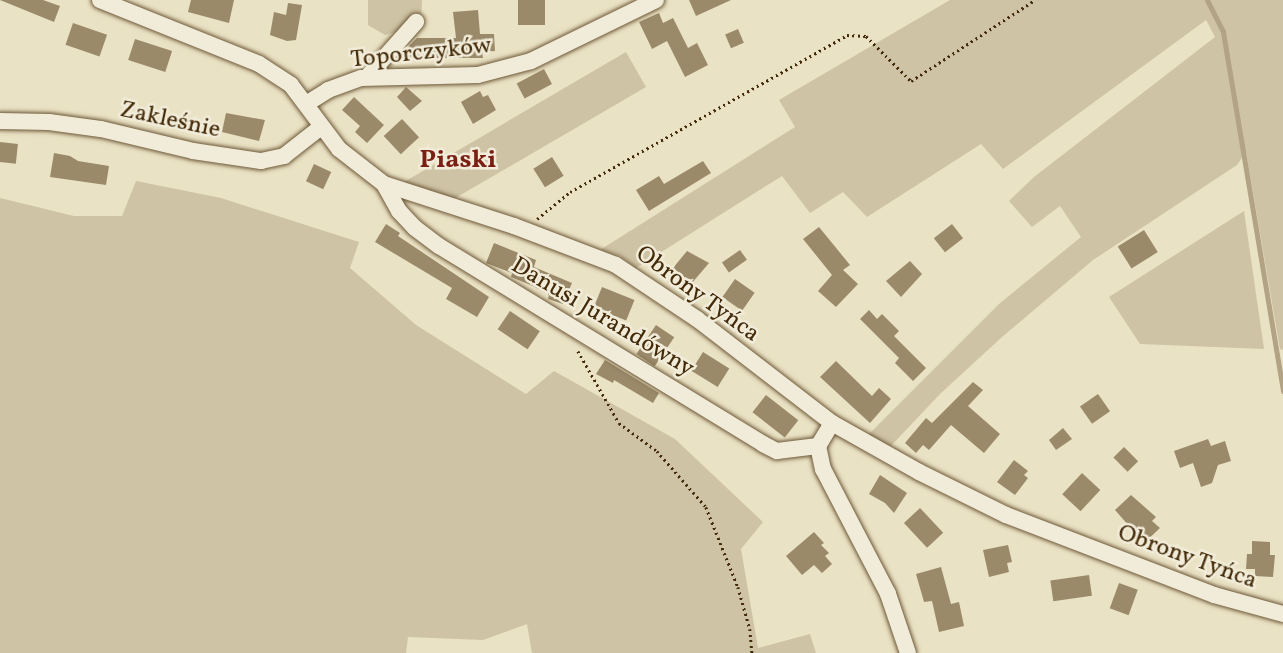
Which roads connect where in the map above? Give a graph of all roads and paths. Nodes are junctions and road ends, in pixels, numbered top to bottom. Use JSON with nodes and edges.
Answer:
{"nodes":[{"id":1,"x":100,"y":0,"type":"edge"},
{"id":2,"x":656,"y":0,"type":"edge"},
{"id":3,"x":1035,"y":0,"type":"edge"},
{"id":4,"x":416,"y":22,"type":"dead end"},
{"id":5,"x":367,"y":77,"type":"junction"},
{"id":6,"x":306,"y":104,"type":"junction"},
{"id":7,"x":0,"y":121,"type":"edge"},
{"id":8,"x":320,"y":127,"type":"junction"},
{"id":9,"x":384,"y":184,"type":"junction"},
{"id":10,"x":524,"y":230,"type":"junction"},
{"id":11,"x":574,"y":346,"type":"dead end"},
{"id":12,"x":832,"y":423,"type":"junction"},
{"id":13,"x":818,"y":446,"type":"junction"},
{"id":14,"x":1283,"y":614,"type":"edge"},
{"id":15,"x":752,"y":653,"type":"edge"},
{"id":16,"x":908,"y":653,"type":"edge"}],
"edges":[{"from":1,"to":6,"type":"street","name":"Obrony Tyńca"},
{"from":2,"to":5,"type":"street","name":"Toporczyków"},
{"from":3,"to":10,"type":"path"},
{"from":4,"to":5,"type":"street"},
{"from":5,"to":6,"type":"street","name":"Toporczyków"},
{"from":6,"to":8,"type":"street","name":"Obrony Tyńca"},
{"from":7,"to":8,"type":"street","name":"Zakleśnie"},
{"from":8,"to":9,"type":"street","name":"Obrony Tyńca"},
{"from":9,"to":10,"type":"street","name":"Obrony Tyńca"},
{"from":9,"to":13,"type":"street","name":"Danusi Jurandówny"},
{"from":10,"to":12,"type":"street","name":"Obrony Tyńca"},
{"from":11,"to":15,"type":"path"},
{"from":12,"to":13,"type":"street"},
{"from":12,"to":14,"type":"street","name":"Obrony Tyńca"},
{"from":13,"to":16,"type":"street"}]}
